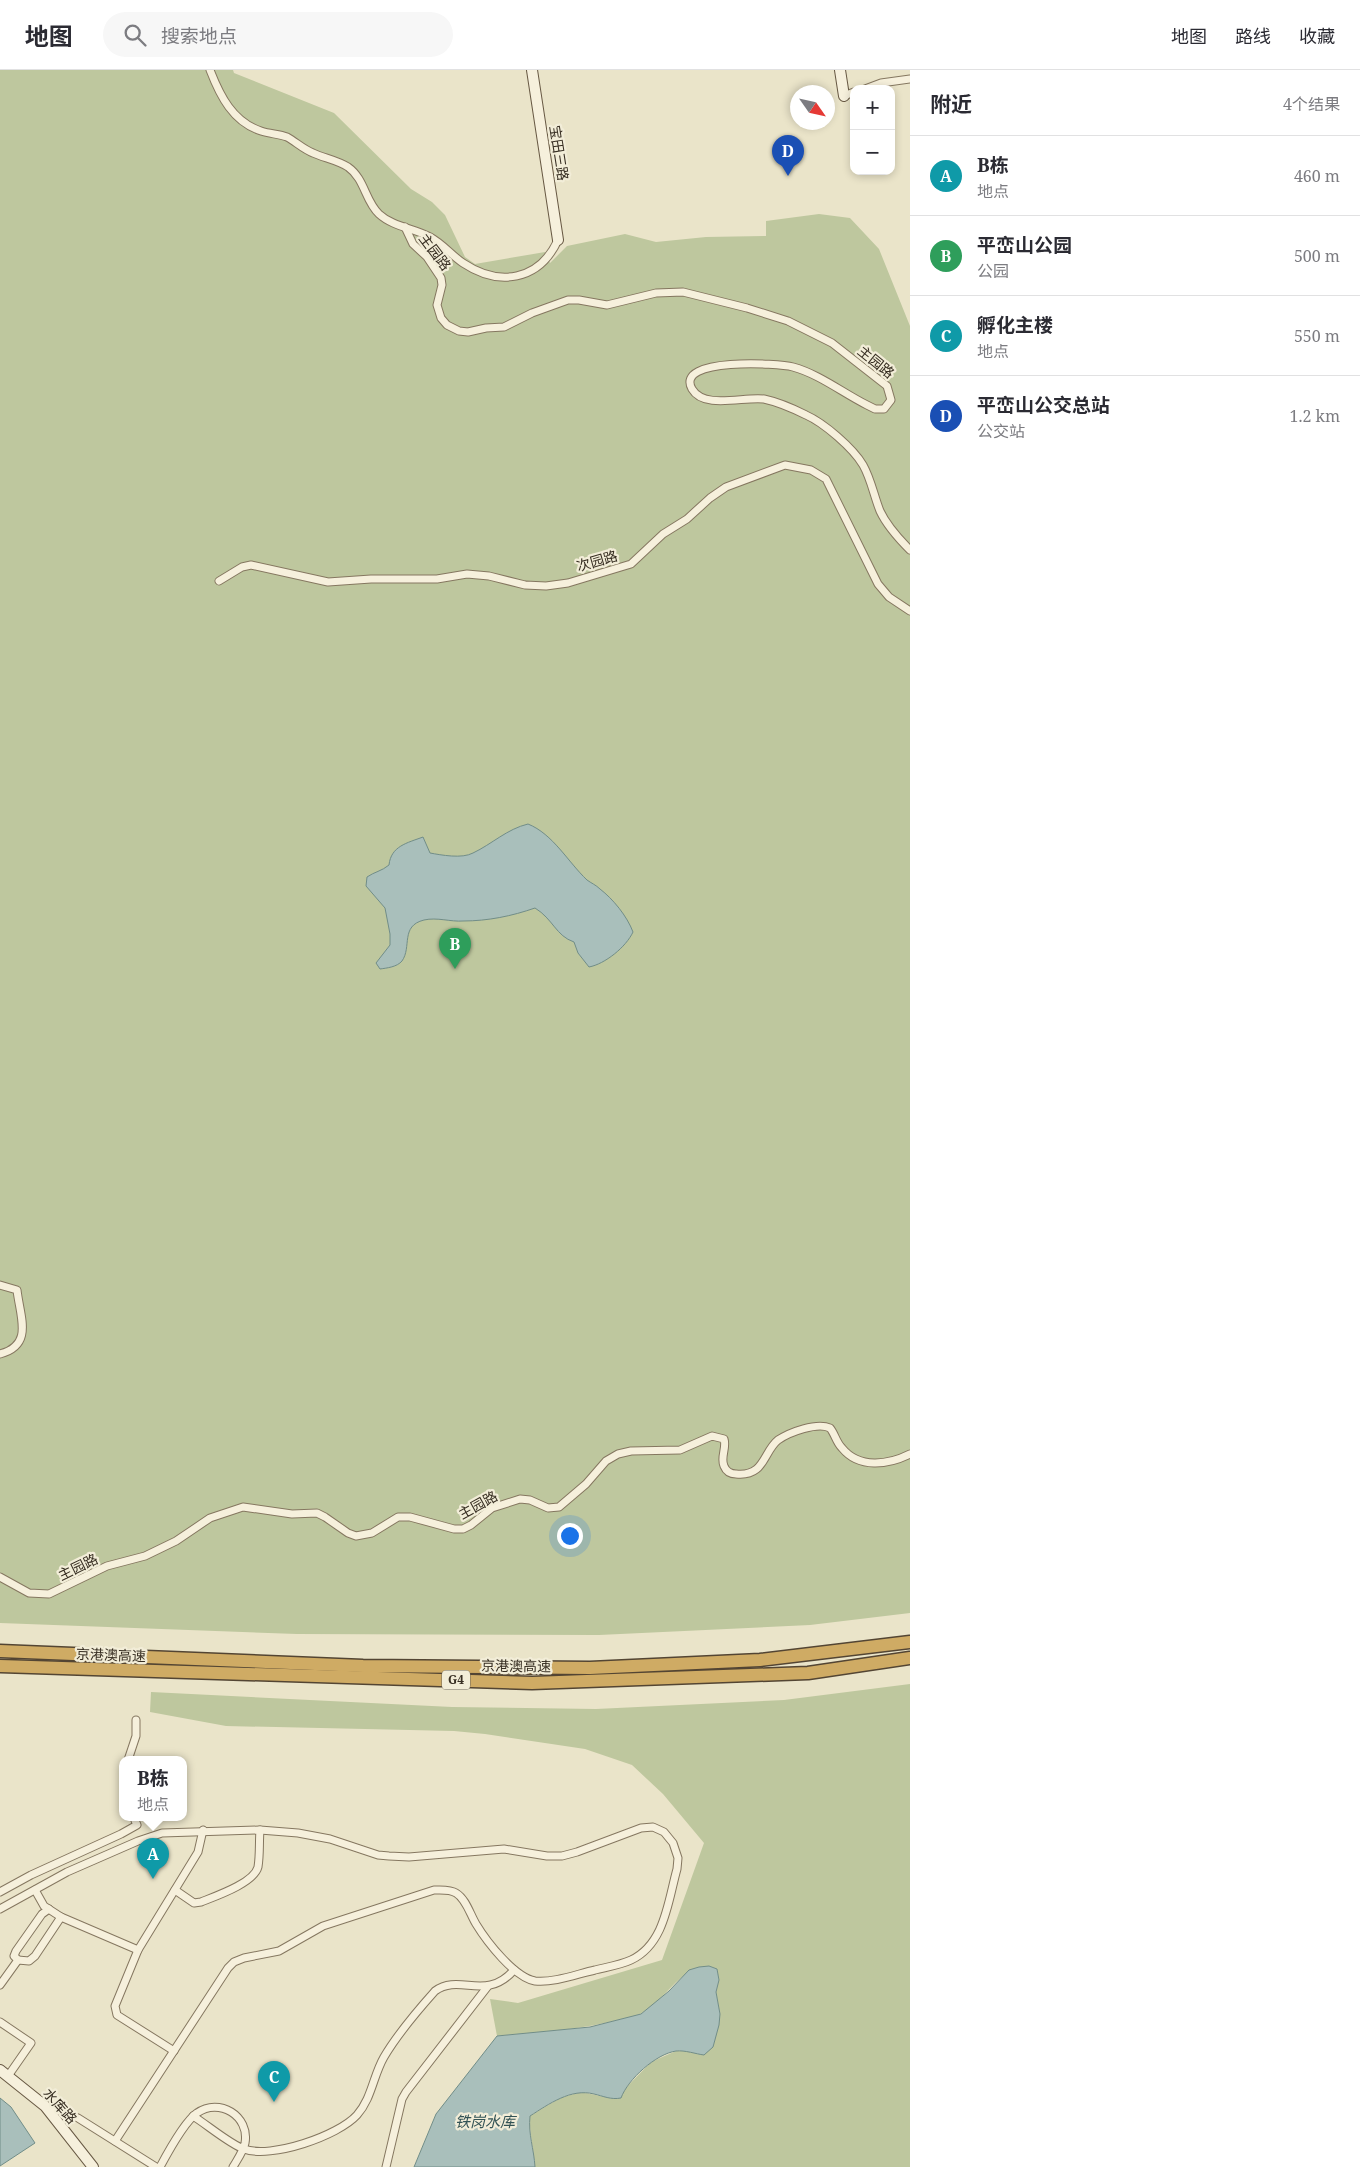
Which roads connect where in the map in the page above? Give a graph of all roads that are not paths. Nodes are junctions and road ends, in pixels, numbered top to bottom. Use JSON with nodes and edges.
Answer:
{"nodes":[{"id":1,"x":210,"y":70,"type":"edge"},
{"id":2,"x":532,"y":70,"type":"edge"},
{"id":3,"x":840,"y":70,"type":"edge"},
{"id":4,"x":910,"y":79,"type":"edge"},
{"id":5,"x":878,"y":85,"type":"edge"},
{"id":6,"x":849,"y":94,"type":"edge"},
{"id":7,"x":405,"y":227,"type":"junction"},
{"id":8,"x":558,"y":240,"type":"joint"},
{"id":9,"x":910,"y":550,"type":"edge"},
{"id":10,"x":219,"y":581,"type":"dead end"},
{"id":11,"x":910,"y":611,"type":"edge"},
{"id":12,"x":0,"y":1285,"type":"edge"},
{"id":13,"x":0,"y":1354,"type":"edge"},
{"id":14,"x":910,"y":1454,"type":"edge"},
{"id":15,"x":0,"y":1577,"type":"edge"},
{"id":16,"x":910,"y":1642,"type":"edge"},
{"id":17,"x":0,"y":1651,"type":"edge"},
{"id":18,"x":910,"y":1658,"type":"edge"},
{"id":19,"x":0,"y":1666,"type":"edge"},
{"id":20,"x":136,"y":1720,"type":"dead end"},
{"id":21,"x":129,"y":1756,"type":"edge"},
{"id":22,"x":135,"y":1821,"type":"edge"},
{"id":23,"x":203,"y":1830,"type":"junction"},
{"id":24,"x":260,"y":1830,"type":"junction"},
{"id":25,"x":35,"y":1890,"type":"junction"},
{"id":26,"x":175,"y":1890,"type":"junction"},
{"id":27,"x":0,"y":1892,"type":"edge"},
{"id":28,"x":49,"y":1909,"type":"junction"},
{"id":29,"x":0,"y":1910,"type":"edge"},
{"id":30,"x":61,"y":1917,"type":"junction"},
{"id":31,"x":138,"y":1950,"type":"junction"},
{"id":32,"x":18,"y":1960,"type":"junction"},
{"id":33,"x":514,"y":1970,"type":"junction"},
{"id":34,"x":0,"y":1985,"type":"edge"},
{"id":35,"x":488,"y":1986,"type":"junction"},
{"id":36,"x":0,"y":2022,"type":"edge"},
{"id":37,"x":174,"y":2051,"type":"junction"},
{"id":38,"x":4,"y":2073,"type":"edge"},
{"id":39,"x":45,"y":2106,"type":"junction"},
{"id":40,"x":193,"y":2116,"type":"junction"},
{"id":41,"x":115,"y":2142,"type":"junction"},
{"id":42,"x":243,"y":2149,"type":"junction"},
{"id":43,"x":91,"y":2166,"type":"edge"},
{"id":44,"x":156,"y":2167,"type":"edge"},
{"id":45,"x":160,"y":2167,"type":"edge"},
{"id":46,"x":233,"y":2167,"type":"edge"},
{"id":47,"x":386,"y":2167,"type":"edge"}],
"edges":[{"from":1,"to":7,"type":"street","name":"主园路"},
{"from":2,"to":8,"type":"street","name":"宝田三路"},
{"from":3,"to":6,"type":"street"},
{"from":4,"to":5,"type":"street"},
{"from":7,"to":8,"type":"street","name":"主园路"},
{"from":7,"to":9,"type":"street","name":"主园路"},
{"from":10,"to":11,"type":"street","name":"次园路"},
{"from":12,"to":13,"type":"street"},
{"from":14,"to":15,"type":"street","name":"主园路"},
{"from":16,"to":17,"type":"highway","name":"京港澳高速","number":"G4"},
{"from":18,"to":19,"type":"highway","name":"京港澳高速","number":"G4"},
{"from":20,"to":21,"type":"street"},
{"from":22,"to":27,"type":"street"},
{"from":23,"to":24,"type":"street"},
{"from":23,"to":25,"type":"street"},
{"from":23,"to":26,"type":"street"},
{"from":24,"to":26,"type":"street"},
{"from":24,"to":33,"type":"street"},
{"from":25,"to":28,"type":"street"},
{"from":25,"to":29,"type":"street"},
{"from":26,"to":31,"type":"street"},
{"from":28,"to":30,"type":"street"},
{"from":28,"to":32,"type":"street"},
{"from":30,"to":31,"type":"street"},
{"from":30,"to":32,"type":"street"},
{"from":31,"to":37,"type":"street"},
{"from":32,"to":34,"type":"street"},
{"from":33,"to":35,"type":"street"},
{"from":33,"to":37,"type":"street"},
{"from":35,"to":42,"type":"street"},
{"from":35,"to":47,"type":"street"},
{"from":36,"to":38,"type":"street"},
{"from":37,"to":41,"type":"street"},
{"from":38,"to":39,"type":"street","name":"水库路"},
{"from":39,"to":41,"type":"street"},
{"from":39,"to":43,"type":"street","name":"水库路"},
{"from":40,"to":42,"type":"street"},
{"from":40,"to":42,"type":"street"},
{"from":40,"to":45,"type":"street"},
{"from":41,"to":44,"type":"street"},
{"from":42,"to":46,"type":"street"}]}
